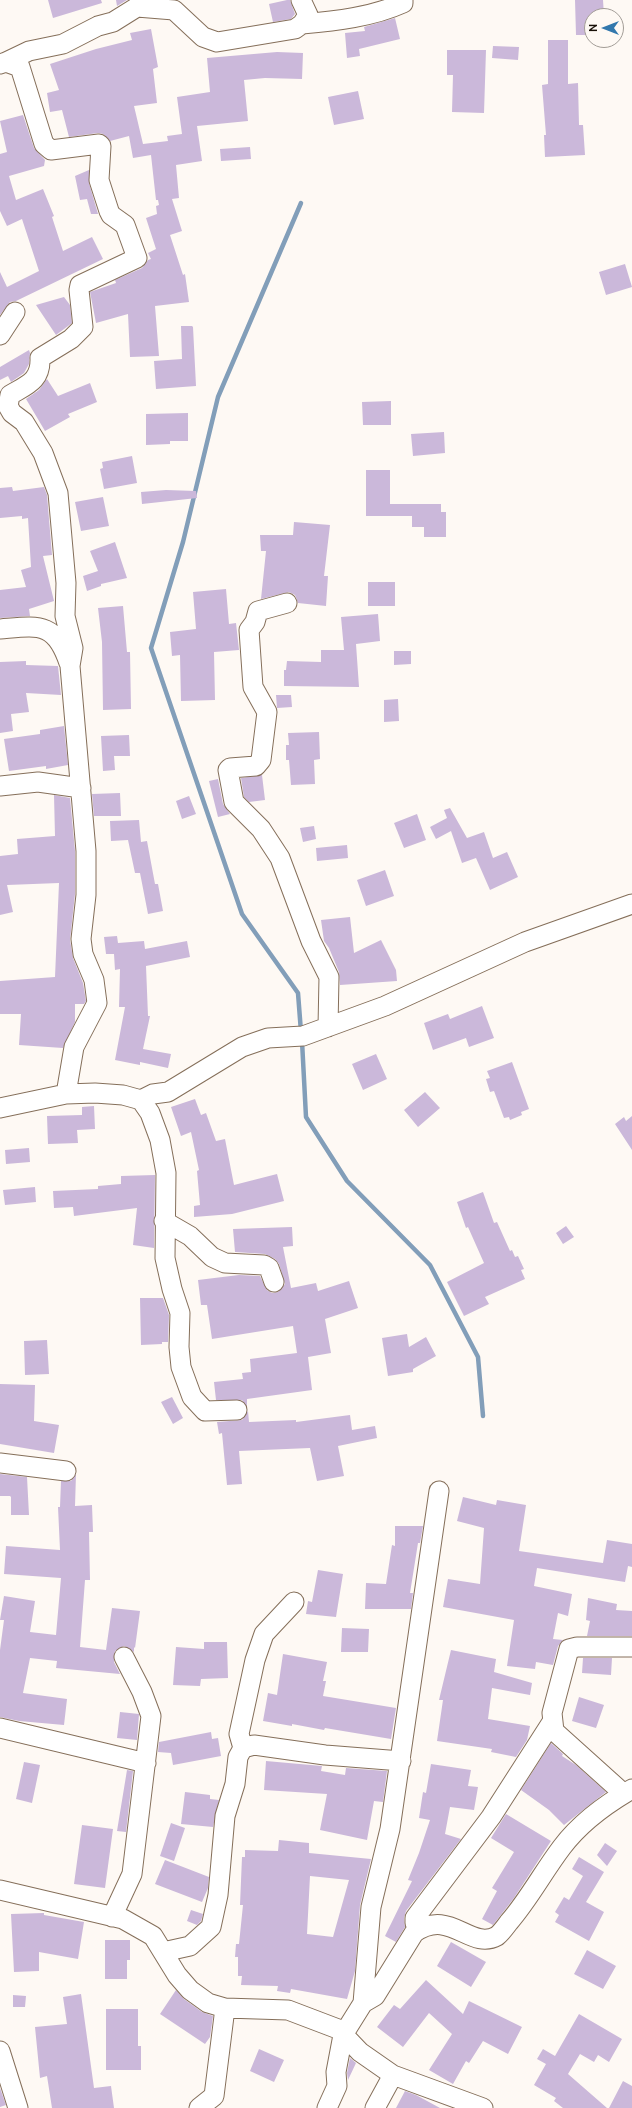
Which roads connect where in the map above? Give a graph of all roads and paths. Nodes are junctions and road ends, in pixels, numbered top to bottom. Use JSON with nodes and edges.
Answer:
{"nodes":[{"id":1,"x":301,"y":0,"type":"edge"},
{"id":2,"x":402,"y":0,"type":"edge"},
{"id":3,"x":302,"y":24,"type":"junction"},
{"id":4,"x":3,"y":63,"type":"edge"},
{"id":5,"x":15,"y":312,"type":"dead end"},
{"id":6,"x":0,"y":335,"type":"edge"},
{"id":7,"x":4,"y":408,"type":"edge"},
{"id":8,"x":287,"y":603,"type":"dead end"},
{"id":9,"x":0,"y":629,"type":"edge"},
{"id":10,"x":70,"y":666,"type":"junction"},
{"id":11,"x":0,"y":786,"type":"edge"},
{"id":12,"x":81,"y":788,"type":"junction"},
{"id":13,"x":632,"y":904,"type":"edge"},
{"id":14,"x":328,"y":1026,"type":"junction"},
{"id":15,"x":66,"y":1094,"type":"junction"},
{"id":16,"x":141,"y":1100,"type":"junction"},
{"id":17,"x":0,"y":1108,"type":"edge"},
{"id":18,"x":164,"y":1221,"type":"junction"},
{"id":19,"x":274,"y":1282,"type":"dead end"},
{"id":20,"x":237,"y":1410,"type":"dead end"},
{"id":21,"x":0,"y":1463,"type":"edge"},
{"id":22,"x":66,"y":1471,"type":"dead end"},
{"id":23,"x":439,"y":1491,"type":"dead end"},
{"id":24,"x":294,"y":1602,"type":"dead end"},
{"id":25,"x":632,"y":1646,"type":"edge"},
{"id":26,"x":124,"y":1657,"type":"dead end"},
{"id":27,"x":552,"y":1722,"type":"junction"},
{"id":28,"x":0,"y":1728,"type":"edge"},
{"id":29,"x":243,"y":1748,"type":"junction"},
{"id":30,"x":401,"y":1761,"type":"junction"},
{"id":31,"x":146,"y":1763,"type":"junction"},
{"id":32,"x":628,"y":1792,"type":"edge"},
{"id":33,"x":0,"y":1890,"type":"edge"},
{"id":34,"x":112,"y":1917,"type":"junction"},
{"id":35,"x":420,"y":1929,"type":"junction"},
{"id":36,"x":163,"y":1952,"type":"junction"},
{"id":37,"x":363,"y":2003,"type":"junction"},
{"id":38,"x":225,"y":2008,"type":"junction"},
{"id":39,"x":343,"y":2035,"type":"junction"},
{"id":40,"x":0,"y":2050,"type":"edge"},
{"id":41,"x":393,"y":2074,"type":"junction"},
{"id":42,"x":18,"y":2108,"type":"edge"},
{"id":43,"x":199,"y":2108,"type":"edge"},
{"id":44,"x":327,"y":2108,"type":"edge"},
{"id":45,"x":375,"y":2108,"type":"edge"},
{"id":46,"x":483,"y":2108,"type":"edge"}],
"edges":[{"from":1,"to":3,"type":"street"},
{"from":2,"to":3,"type":"street"},
{"from":3,"to":4,"type":"street"},
{"from":4,"to":7,"type":"street"},
{"from":5,"to":6,"type":"street"},
{"from":7,"to":10,"type":"street"},
{"from":8,"to":14,"type":"street"},
{"from":9,"to":10,"type":"street"},
{"from":10,"to":12,"type":"street"},
{"from":11,"to":12,"type":"street"},
{"from":12,"to":15,"type":"street"},
{"from":13,"to":14,"type":"street"},
{"from":14,"to":16,"type":"street"},
{"from":15,"to":16,"type":"street"},
{"from":15,"to":17,"type":"street"},
{"from":16,"to":18,"type":"street"},
{"from":18,"to":19,"type":"street"},
{"from":18,"to":20,"type":"street"},
{"from":21,"to":22,"type":"street"},
{"from":23,"to":30,"type":"street"},
{"from":24,"to":29,"type":"street"},
{"from":25,"to":27,"type":"street"},
{"from":26,"to":31,"type":"street"},
{"from":27,"to":32,"type":"street"},
{"from":27,"to":35,"type":"street"},
{"from":28,"to":31,"type":"street"},
{"from":29,"to":30,"type":"street"},
{"from":29,"to":36,"type":"street"},
{"from":30,"to":37,"type":"street"},
{"from":31,"to":34,"type":"street"},
{"from":32,"to":35,"type":"street"},
{"from":33,"to":34,"type":"street"},
{"from":34,"to":36,"type":"street"},
{"from":35,"to":37,"type":"street"},
{"from":36,"to":38,"type":"street"},
{"from":37,"to":39,"type":"street"},
{"from":38,"to":39,"type":"street"},
{"from":38,"to":43,"type":"street"},
{"from":39,"to":41,"type":"street"},
{"from":39,"to":44,"type":"street"},
{"from":40,"to":42,"type":"street"},
{"from":41,"to":45,"type":"street"},
{"from":41,"to":46,"type":"street"}]}
